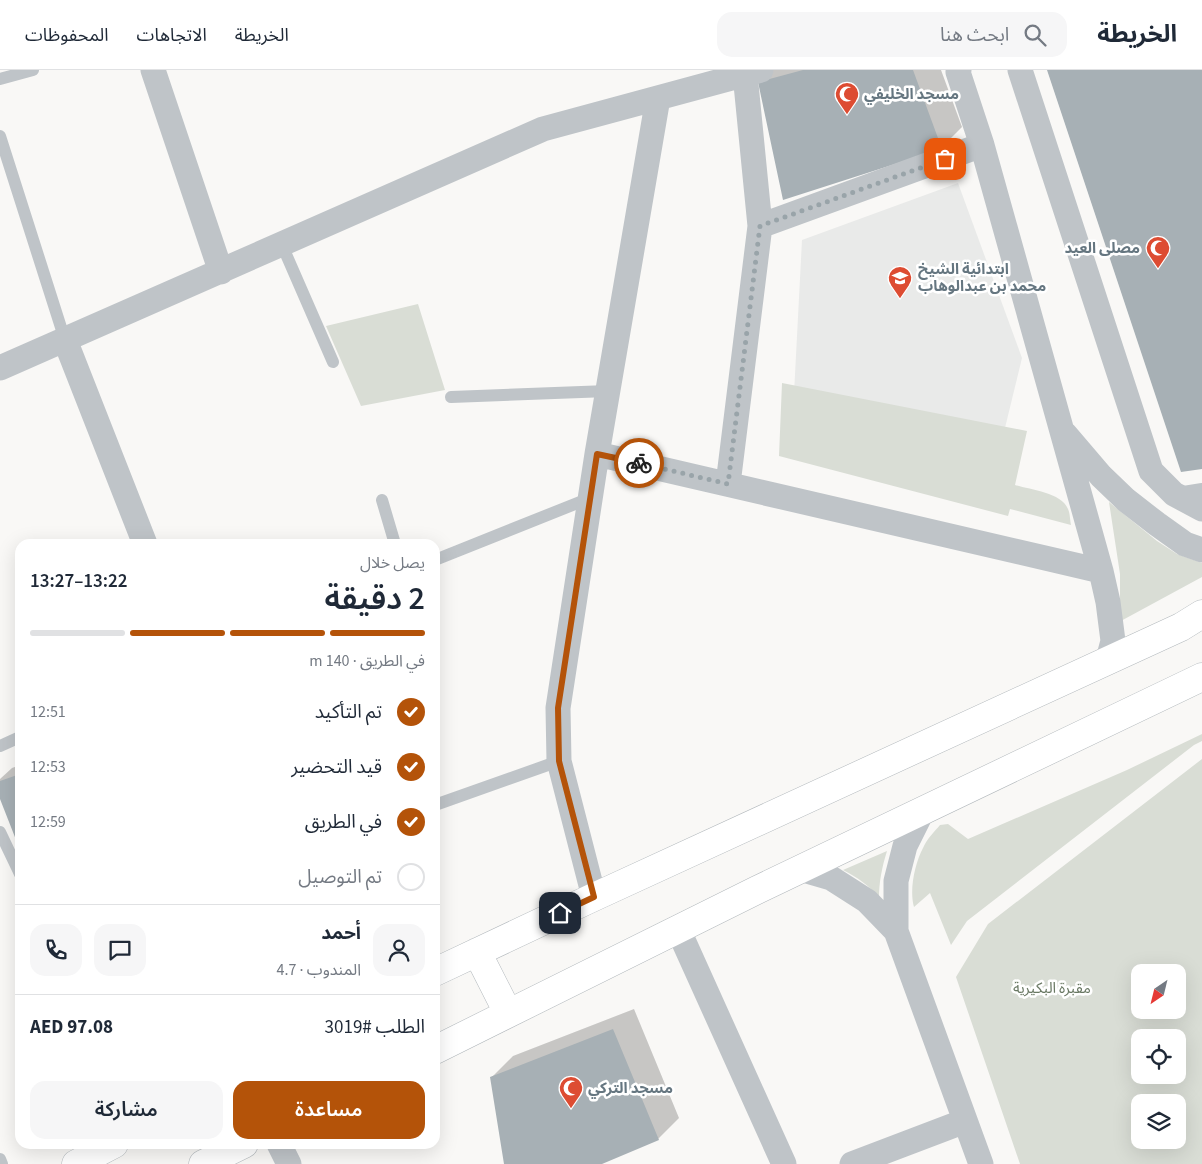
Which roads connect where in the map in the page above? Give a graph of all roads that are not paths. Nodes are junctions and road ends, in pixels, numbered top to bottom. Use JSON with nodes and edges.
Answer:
{"nodes":[{"id":1,"x":33,"y":70,"type":"edge"},
{"id":2,"x":152,"y":70,"type":"edge"},
{"id":3,"x":959,"y":70,"type":"edge"},
{"id":4,"x":1020,"y":70,"type":"edge"},
{"id":5,"x":753,"y":72,"type":"edge"},
{"id":6,"x":0,"y":79,"type":"edge"},
{"id":7,"x":658,"y":98,"type":"junction"},
{"id":8,"x":0,"y":136,"type":"edge"},
{"id":9,"x":982,"y":145,"type":"junction"},
{"id":10,"x":760,"y":226,"type":"junction"},
{"id":11,"x":282,"y":245,"type":"junction"},
{"id":12,"x":221,"y":272,"type":"junction"},
{"id":13,"x":65,"y":340,"type":"junction"},
{"id":14,"x":333,"y":362,"type":"dead end"},
{"id":15,"x":0,"y":368,"type":"edge"},
{"id":16,"x":608,"y":391,"type":"junction"},
{"id":17,"x":451,"y":397,"type":"dead end"},
{"id":18,"x":1061,"y":429,"type":"junction"},
{"id":19,"x":597,"y":454,"type":"junction"},
{"id":20,"x":728,"y":484,"type":"junction"},
{"id":21,"x":1202,"y":489,"type":"edge"},
{"id":22,"x":1174,"y":494,"type":"junction"},
{"id":23,"x":590,"y":498,"type":"junction"},
{"id":24,"x":382,"y":500,"type":"dead end"},
{"id":25,"x":1202,"y":509,"type":"edge"},
{"id":26,"x":143,"y":539,"type":"edge"},
{"id":27,"x":394,"y":539,"type":"edge"},
{"id":28,"x":1202,"y":550,"type":"edge"},
{"id":29,"x":440,"y":558,"type":"edge"},
{"id":30,"x":1101,"y":571,"type":"junction"},
{"id":31,"x":1202,"y":614,"type":"edge"},
{"id":32,"x":1108,"y":660,"type":"junction"},
{"id":33,"x":1202,"y":677,"type":"edge"},
{"id":34,"x":15,"y":739,"type":"edge"},
{"id":35,"x":0,"y":746,"type":"edge"},
{"id":36,"x":559,"y":761,"type":"junction"},
{"id":37,"x":440,"y":804,"type":"edge"},
{"id":38,"x":923,"y":810,"type":"junction"},
{"id":39,"x":0,"y":832,"type":"edge"},
{"id":40,"x":15,"y":864,"type":"edge"},
{"id":41,"x":800,"y":869,"type":"junction"},
{"id":42,"x":594,"y":897,"type":"junction"},
{"id":43,"x":678,"y":929,"type":"junction"},
{"id":44,"x":896,"y":932,"type":"junction"},
{"id":45,"x":477,"y":952,"type":"junction"},
{"id":46,"x":440,"y":970,"type":"edge"},
{"id":47,"x":508,"y":1014,"type":"junction"},
{"id":48,"x":440,"y":1048,"type":"edge"},
{"id":49,"x":965,"y":1121,"type":"junction"},
{"id":50,"x":104,"y":1149,"type":"edge"},
{"id":51,"x":234,"y":1149,"type":"edge"},
{"id":52,"x":282,"y":1149,"type":"edge"},
{"id":53,"x":0,"y":1159,"type":"edge"},
{"id":54,"x":2,"y":1164,"type":"edge"},
{"id":55,"x":76,"y":1164,"type":"edge"},
{"id":56,"x":203,"y":1164,"type":"edge"},
{"id":57,"x":289,"y":1164,"type":"edge"},
{"id":58,"x":784,"y":1164,"type":"edge"},
{"id":59,"x":852,"y":1164,"type":"edge"},
{"id":60,"x":981,"y":1164,"type":"edge"}],
"edges":[{"from":1,"to":6,"type":"lane"},
{"from":2,"to":12,"type":"street"},
{"from":3,"to":9,"type":"street"},
{"from":4,"to":22,"type":"street"},
{"from":5,"to":7,"type":"street"},
{"from":5,"to":10,"type":"street"},
{"from":7,"to":11,"type":"street"},
{"from":7,"to":16,"type":"street"},
{"from":8,"to":13,"type":"lane"},
{"from":9,"to":10,"type":"street"},
{"from":9,"to":18,"type":"street"},
{"from":10,"to":20,"type":"street"},
{"from":11,"to":12,"type":"street"},
{"from":11,"to":14,"type":"lane"},
{"from":12,"to":13,"type":"street"},
{"from":13,"to":15,"type":"street"},
{"from":13,"to":26,"type":"street"},
{"from":16,"to":17,"type":"lane"},
{"from":16,"to":19,"type":"street"},
{"from":18,"to":28,"type":"street"},
{"from":18,"to":30,"type":"street"},
{"from":19,"to":20,"type":"street"},
{"from":19,"to":23,"type":"street"},
{"from":20,"to":30,"type":"street"},
{"from":21,"to":22,"type":"lane"},
{"from":22,"to":25,"type":"street"},
{"from":23,"to":29,"type":"lane"},
{"from":23,"to":36,"type":"street"},
{"from":24,"to":27,"type":"lane"},
{"from":30,"to":32,"type":"street"},
{"from":31,"to":32,"type":"street"},
{"from":32,"to":42,"type":"street"},
{"from":33,"to":38,"type":"street"},
{"from":34,"to":35,"type":"lane"},
{"from":36,"to":37,"type":"lane"},
{"from":36,"to":42,"type":"street"},
{"from":38,"to":41,"type":"street"},
{"from":38,"to":44,"type":"street"},
{"from":39,"to":40,"type":"lane"},
{"from":41,"to":43,"type":"street"},
{"from":41,"to":44,"type":"street"},
{"from":42,"to":45,"type":"street"},
{"from":43,"to":47,"type":"street"},
{"from":43,"to":58,"type":"street"},
{"from":44,"to":49,"type":"street"},
{"from":45,"to":46,"type":"street"},
{"from":45,"to":47,"type":"street"},
{"from":47,"to":48,"type":"street"},
{"from":49,"to":59,"type":"street"},
{"from":49,"to":60,"type":"street"},
{"from":50,"to":55,"type":"street"},
{"from":51,"to":56,"type":"street"},
{"from":52,"to":57,"type":"street"},
{"from":53,"to":54,"type":"lane"}]}
